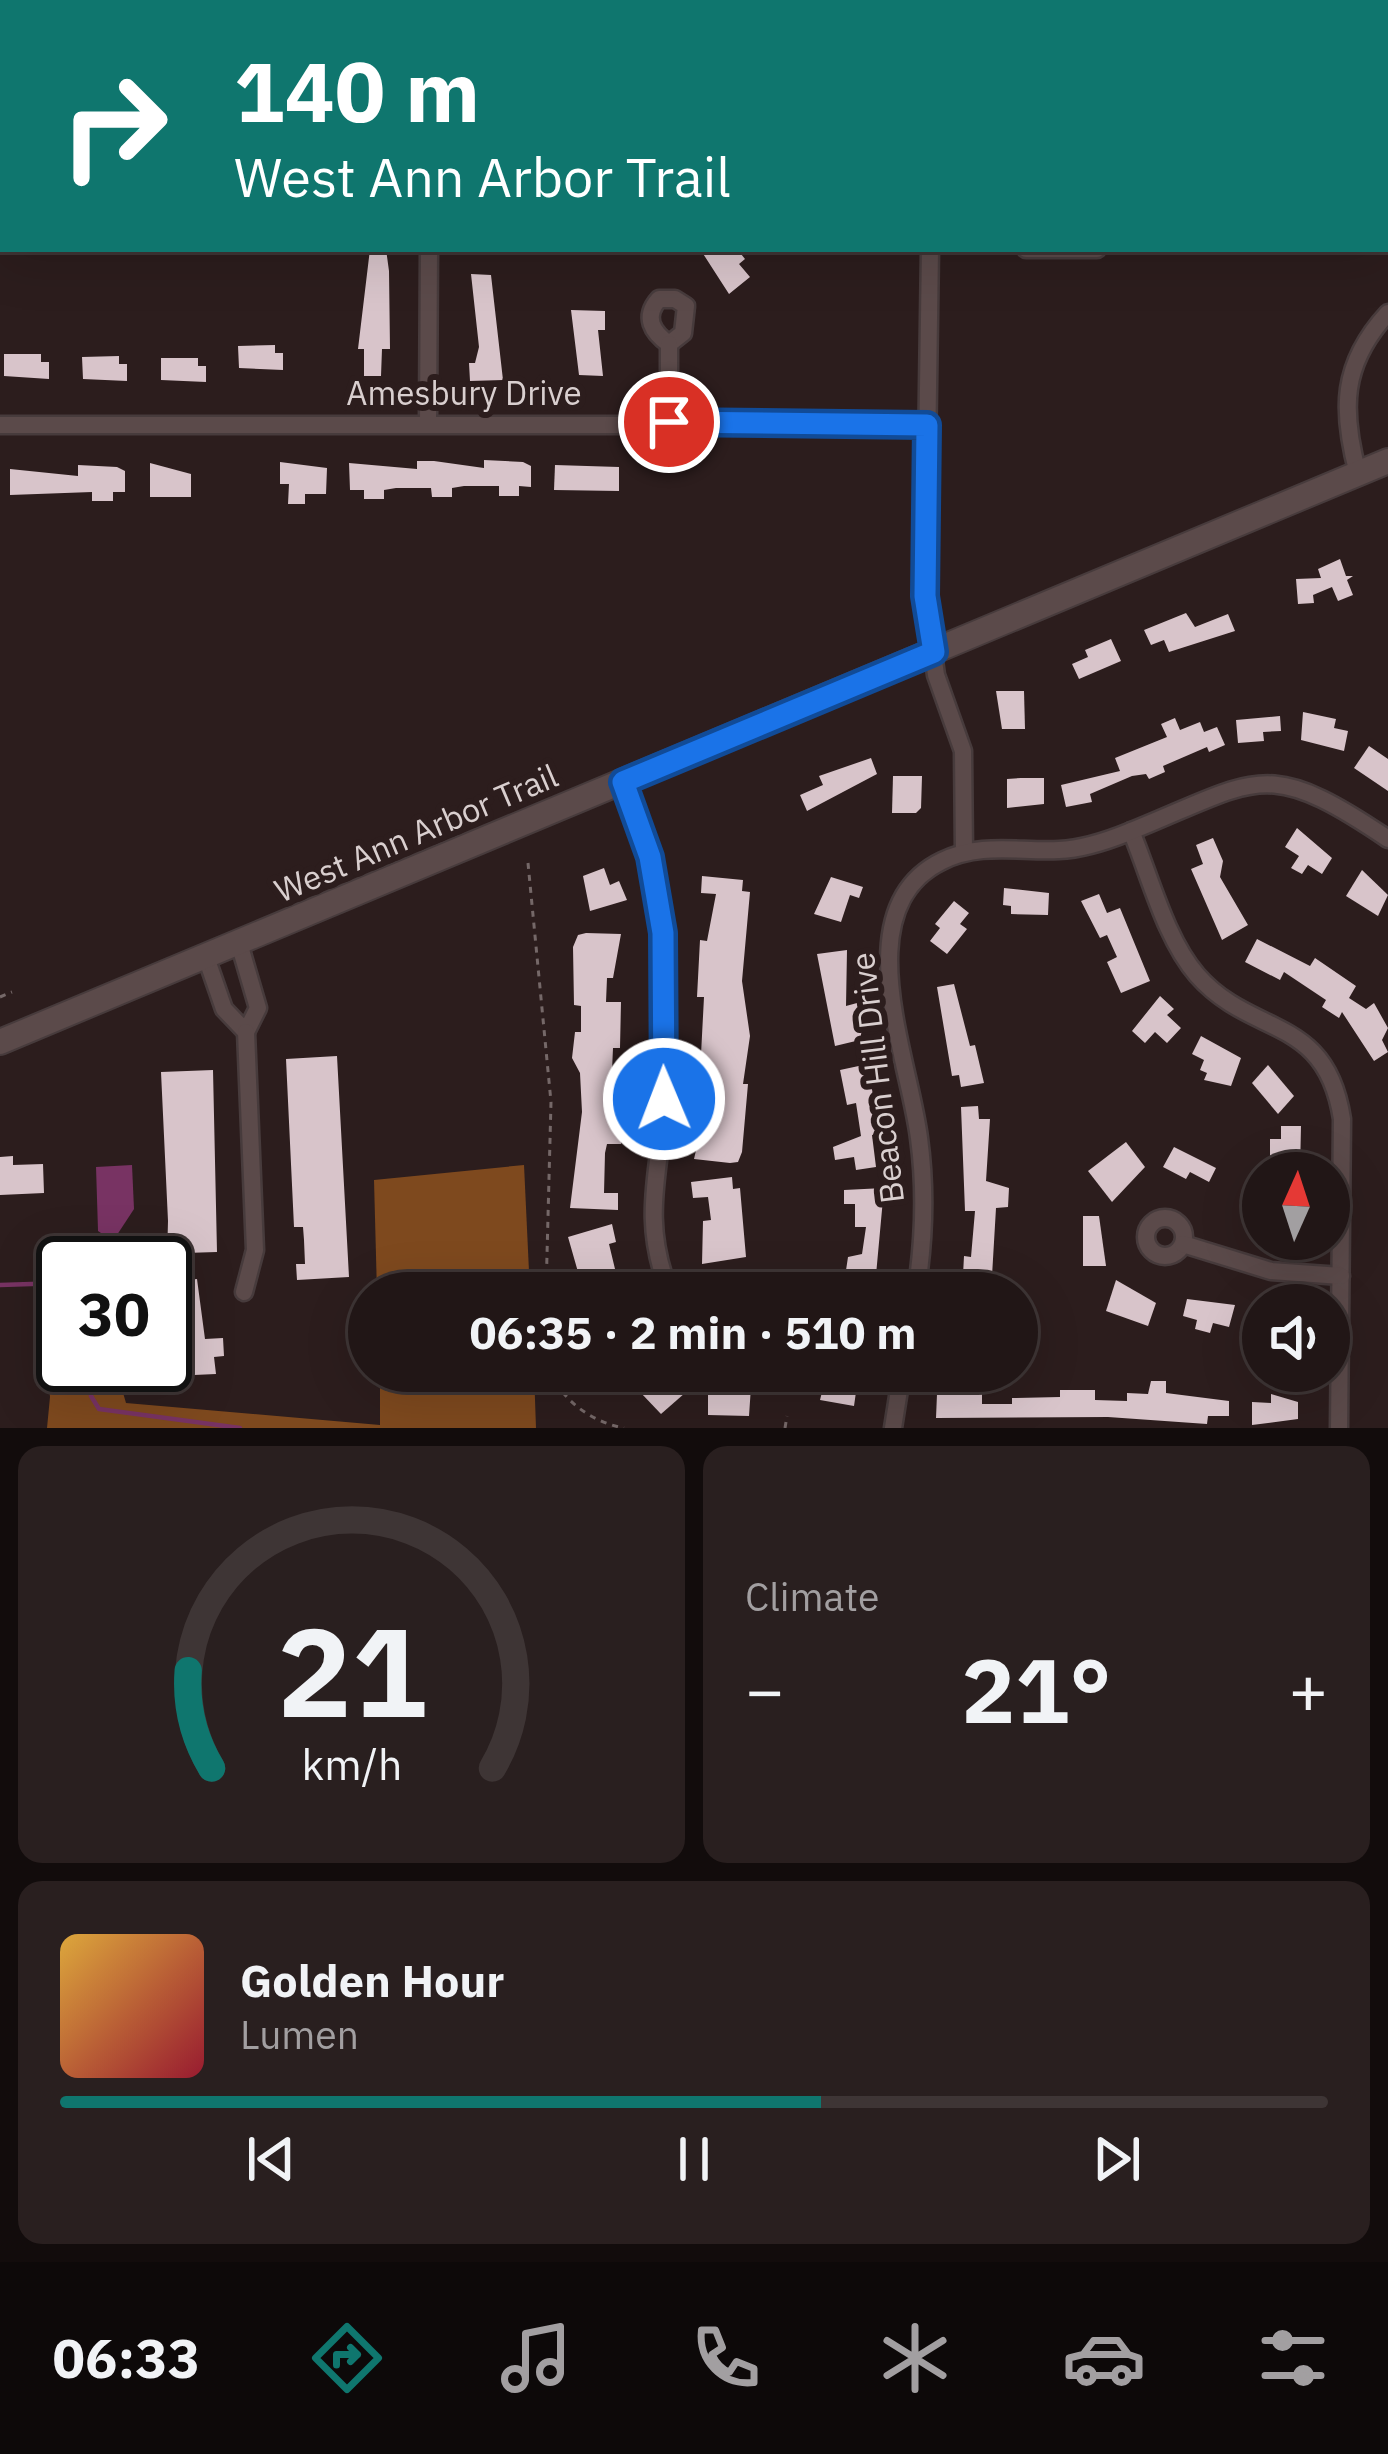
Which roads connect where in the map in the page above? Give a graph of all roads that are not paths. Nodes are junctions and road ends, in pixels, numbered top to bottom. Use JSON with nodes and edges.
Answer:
{"nodes":[{"id":1,"x":429,"y":252,"type":"edge"},
{"id":2,"x":930,"y":252,"type":"edge"},
{"id":3,"x":1388,"y":313,"type":"edge"},
{"id":4,"x":669,"y":344,"type":"dead end"},
{"id":5,"x":428,"y":422,"type":"junction"},
{"id":6,"x":669,"y":422,"type":"junction"},
{"id":7,"x":0,"y":425,"type":"edge"},
{"id":8,"x":927,"y":425,"type":"junction"},
{"id":9,"x":1388,"y":461,"type":"edge"},
{"id":10,"x":1358,"y":474,"type":"junction"},
{"id":11,"x":934,"y":652,"type":"junction"},
{"id":12,"x":623,"y":782,"type":"junction"},
{"id":13,"x":1131,"y":831,"type":"junction"},
{"id":14,"x":1388,"y":838,"type":"edge"},
{"id":15,"x":964,"y":852,"type":"junction"},
{"id":16,"x":238,"y":943,"type":"junction"},
{"id":17,"x":206,"y":957,"type":"junction"},
{"id":18,"x":246,"y":1032,"type":"junction"},
{"id":19,"x":0,"y":1042,"type":"edge"},
{"id":20,"x":1183,"y":1244,"type":"dead end"},
{"id":21,"x":663,"y":1272,"type":"edge"},
{"id":22,"x":917,"y":1272,"type":"edge"},
{"id":23,"x":1341,"y":1276,"type":"junction"},
{"id":24,"x":244,"y":1292,"type":"dead end"},
{"id":25,"x":898,"y":1392,"type":"edge"},
{"id":26,"x":892,"y":1428,"type":"edge"},
{"id":27,"x":1339,"y":1428,"type":"edge"}],
"edges":[{"from":1,"to":5,"type":"street"},
{"from":2,"to":8,"type":"street"},
{"from":3,"to":10,"type":"street"},
{"from":4,"to":6,"type":"street"},
{"from":5,"to":6,"type":"street","name":"Amesbury Drive"},
{"from":5,"to":7,"type":"street","name":"Amesbury Drive"},
{"from":6,"to":8,"type":"street","name":"Amesbury Drive"},
{"from":8,"to":11,"type":"street"},
{"from":9,"to":10,"type":"street","name":"West Ann Arbor Trail"},
{"from":10,"to":11,"type":"street","name":"West Ann Arbor Trail"},
{"from":11,"to":12,"type":"street","name":"West Ann Arbor Trail"},
{"from":11,"to":15,"type":"street"},
{"from":12,"to":16,"type":"street","name":"West Ann Arbor Trail"},
{"from":12,"to":21,"type":"street"},
{"from":13,"to":14,"type":"street"},
{"from":13,"to":15,"type":"street"},
{"from":13,"to":23,"type":"street"},
{"from":15,"to":22,"type":"street","name":"Beacon Hill Drive"},
{"from":16,"to":17,"type":"street","name":"West Ann Arbor Trail"},
{"from":16,"to":18,"type":"street"},
{"from":17,"to":18,"type":"street"},
{"from":17,"to":19,"type":"street","name":"West Ann Arbor Trail"},
{"from":18,"to":24,"type":"street"},
{"from":20,"to":23,"type":"street"},
{"from":23,"to":27,"type":"street"},
{"from":25,"to":26,"type":"street"}]}
